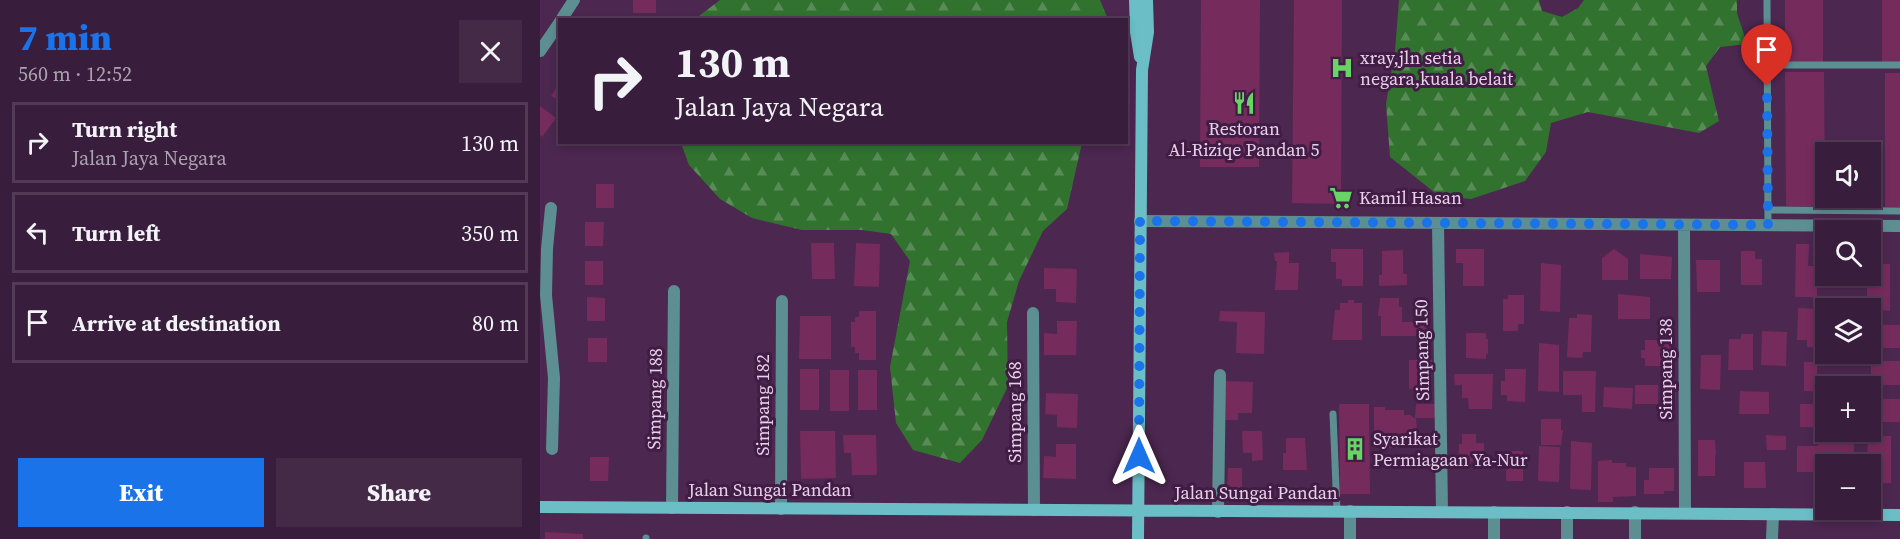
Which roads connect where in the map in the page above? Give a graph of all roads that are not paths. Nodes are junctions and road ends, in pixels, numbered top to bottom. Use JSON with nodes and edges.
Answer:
{"nodes":[{"id":1,"x":574,"y":0,"type":"edge"},
{"id":2,"x":1134,"y":0,"type":"edge"},
{"id":3,"x":1147,"y":0,"type":"edge"},
{"id":4,"x":1767,"y":0,"type":"edge"},
{"id":5,"x":562,"y":18,"type":"edge"},
{"id":6,"x":558,"y":24,"type":"edge"},
{"id":7,"x":540,"y":51,"type":"edge"},
{"id":8,"x":1767,"y":65,"type":"junction"},
{"id":9,"x":1900,"y":65,"type":"edge"},
{"id":10,"x":1142,"y":70,"type":"junction"},
{"id":11,"x":551,"y":208,"type":"dead end"},
{"id":12,"x":1768,"y":210,"type":"junction"},
{"id":13,"x":1900,"y":212,"type":"edge"},
{"id":14,"x":1140,"y":221,"type":"junction"},
{"id":15,"x":1438,"y":223,"type":"junction"},
{"id":16,"x":1684,"y":225,"type":"junction"},
{"id":17,"x":1768,"y":225,"type":"junction"},
{"id":18,"x":1900,"y":226,"type":"edge"},
{"id":19,"x":674,"y":291,"type":"dead end"},
{"id":20,"x":782,"y":301,"type":"dead end"},
{"id":21,"x":1033,"y":313,"type":"dead end"},
{"id":22,"x":546,"y":350,"type":"edge"},
{"id":23,"x":1220,"y":375,"type":"dead end"},
{"id":24,"x":1333,"y":414,"type":"dead end"},
{"id":25,"x":552,"y":449,"type":"dead end"},
{"id":26,"x":1139,"y":456,"type":"junction"},
{"id":27,"x":540,"y":507,"type":"edge"},
{"id":28,"x":672,"y":508,"type":"junction"},
{"id":29,"x":781,"y":508,"type":"junction"},
{"id":30,"x":1034,"y":510,"type":"junction"},
{"id":31,"x":1114,"y":510,"type":"junction"},
{"id":32,"x":1139,"y":511,"type":"junction"},
{"id":33,"x":1164,"y":511,"type":"junction"},
{"id":34,"x":1343,"y":511,"type":"junction"},
{"id":35,"x":1218,"y":512,"type":"junction"},
{"id":36,"x":1442,"y":512,"type":"junction"},
{"id":37,"x":1494,"y":512,"type":"junction"},
{"id":38,"x":1567,"y":512,"type":"junction"},
{"id":39,"x":1635,"y":513,"type":"junction"},
{"id":40,"x":1685,"y":513,"type":"junction"},
{"id":41,"x":1773,"y":514,"type":"junction"},
{"id":42,"x":1900,"y":514,"type":"edge"},
{"id":43,"x":1137,"y":539,"type":"edge"},
{"id":44,"x":1350,"y":539,"type":"edge"},
{"id":45,"x":1494,"y":539,"type":"edge"},
{"id":46,"x":1567,"y":539,"type":"edge"},
{"id":47,"x":1635,"y":539,"type":"edge"},
{"id":48,"x":1773,"y":539,"type":"edge"}],
"edges":[{"from":1,"to":5,"type":"street"},
{"from":2,"to":10,"type":"street"},
{"from":3,"to":10,"type":"street"},
{"from":4,"to":8,"type":"lane"},
{"from":6,"to":7,"type":"street"},
{"from":8,"to":9,"type":"lane"},
{"from":8,"to":12,"type":"lane"},
{"from":10,"to":14,"type":"street"},
{"from":11,"to":22,"type":"street"},
{"from":12,"to":13,"type":"lane"},
{"from":12,"to":17,"type":"lane"},
{"from":14,"to":15,"type":"street"},
{"from":14,"to":26,"type":"street"},
{"from":15,"to":16,"type":"street"},
{"from":15,"to":36,"type":"street","name":"Simpang 150"},
{"from":16,"to":17,"type":"street"},
{"from":16,"to":40,"type":"street","name":"Simpang 138"},
{"from":17,"to":18,"type":"street"},
{"from":19,"to":28,"type":"street","name":"Simpang 188"},
{"from":20,"to":29,"type":"street","name":"Simpang 182"},
{"from":21,"to":30,"type":"street","name":"Simpang 168"},
{"from":22,"to":25,"type":"street"},
{"from":23,"to":35,"type":"street"},
{"from":24,"to":34,"type":"lane"},
{"from":26,"to":32,"type":"street"},
{"from":26,"to":33,"type":"street"},
{"from":27,"to":28,"type":"street","name":"Jalan Sungai Pandan"},
{"from":28,"to":29,"type":"street","name":"Jalan Sungai Pandan"},
{"from":29,"to":30,"type":"street","name":"Jalan Sungai Pandan"},
{"from":30,"to":31,"type":"street","name":"Jalan Sungai Pandan"},
{"from":31,"to":32,"type":"street","name":"Jalan Sungai Pandan"},
{"from":31,"to":43,"type":"street"},
{"from":32,"to":33,"type":"street","name":"Jalan Sungai Pandan"},
{"from":32,"to":43,"type":"street"},
{"from":33,"to":35,"type":"street","name":"Jalan Sungai Pandan"},
{"from":34,"to":35,"type":"street","name":"Jalan Sungai Pandan"},
{"from":34,"to":36,"type":"street","name":"Jalan Sungai Pandan"},
{"from":34,"to":44,"type":"street"},
{"from":36,"to":37,"type":"street","name":"Jalan Sungai Pandan"},
{"from":37,"to":38,"type":"street","name":"Jalan Sungai Pandan"},
{"from":37,"to":45,"type":"street"},
{"from":38,"to":39,"type":"street","name":"Jalan Sungai Pandan"},
{"from":38,"to":46,"type":"street"},
{"from":39,"to":40,"type":"street","name":"Jalan Sungai Pandan"},
{"from":39,"to":47,"type":"street"},
{"from":40,"to":41,"type":"street","name":"Jalan Sungai Pandan"},
{"from":41,"to":42,"type":"street","name":"Jalan Sungai Pandan"},
{"from":41,"to":48,"type":"street"}]}
